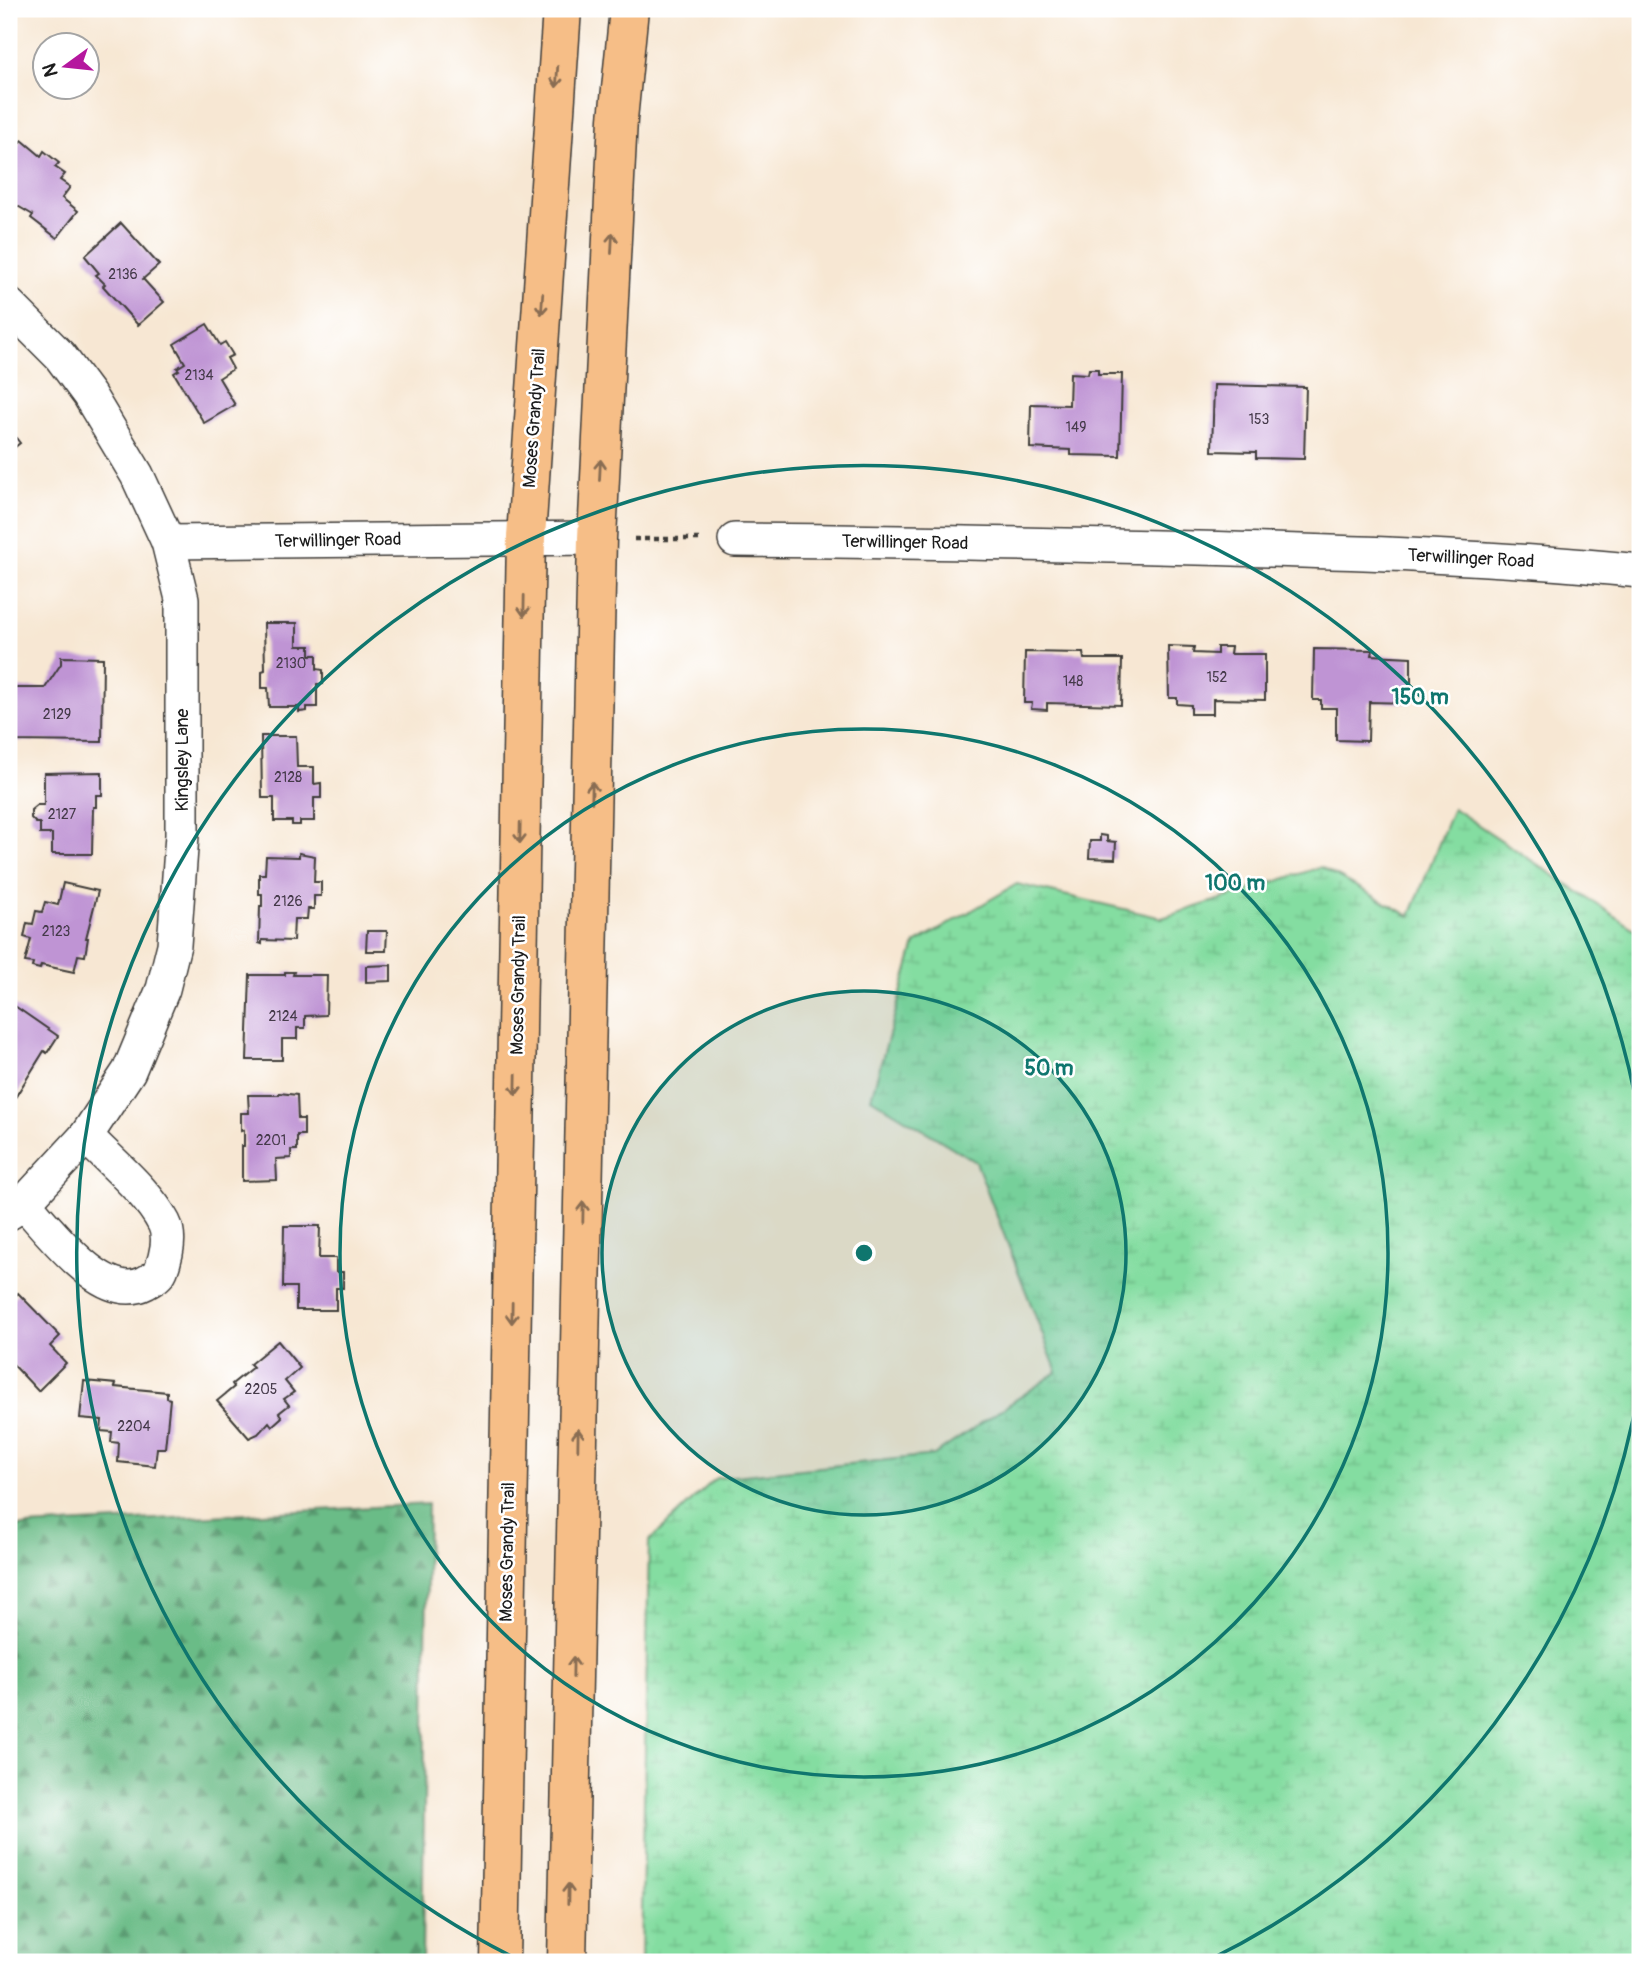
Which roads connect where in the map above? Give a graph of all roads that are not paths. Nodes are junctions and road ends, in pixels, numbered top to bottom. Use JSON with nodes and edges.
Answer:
{"nodes":[{"id":1,"x":562,"y":9,"type":"edge"},
{"id":2,"x":629,"y":9,"type":"edge"},
{"id":3,"x":9,"y":305,"type":"edge"},
{"id":4,"x":526,"y":537,"type":"junction"},
{"id":5,"x":597,"y":538,"type":"junction"},
{"id":6,"x":735,"y":540,"type":"road end"},
{"id":7,"x":168,"y":542,"type":"junction"},
{"id":8,"x":1640,"y":571,"type":"edge"},
{"id":9,"x":86,"y":1136,"type":"junction"},
{"id":10,"x":16,"y":1208,"type":"edge"},
{"id":11,"x":500,"y":1962,"type":"edge"},
{"id":12,"x":567,"y":1962,"type":"edge"}],
"edges":[{"from":1,"to":4,"type":"main road","name":"Moses Grandy Trail","one_way":true},
{"from":5,"to":2,"type":"main road","one_way":true},
{"from":3,"to":7,"type":"street","name":"Kingsley Lane"},
{"from":4,"to":5,"type":"street","name":"Terwillinger Road"},
{"from":4,"to":7,"type":"street","name":"Terwillinger Road"},
{"from":4,"to":11,"type":"main road","name":"Moses Grandy Trail","one_way":true},
{"from":12,"to":5,"type":"main road","one_way":true},
{"from":6,"to":8,"type":"street","name":"Terwillinger Road"},
{"from":7,"to":9,"type":"street","name":"Kingsley Lane"},
{"from":9,"to":10,"type":"street","name":"Kingsley Lane"},
{"from":9,"to":10,"type":"street"}]}
